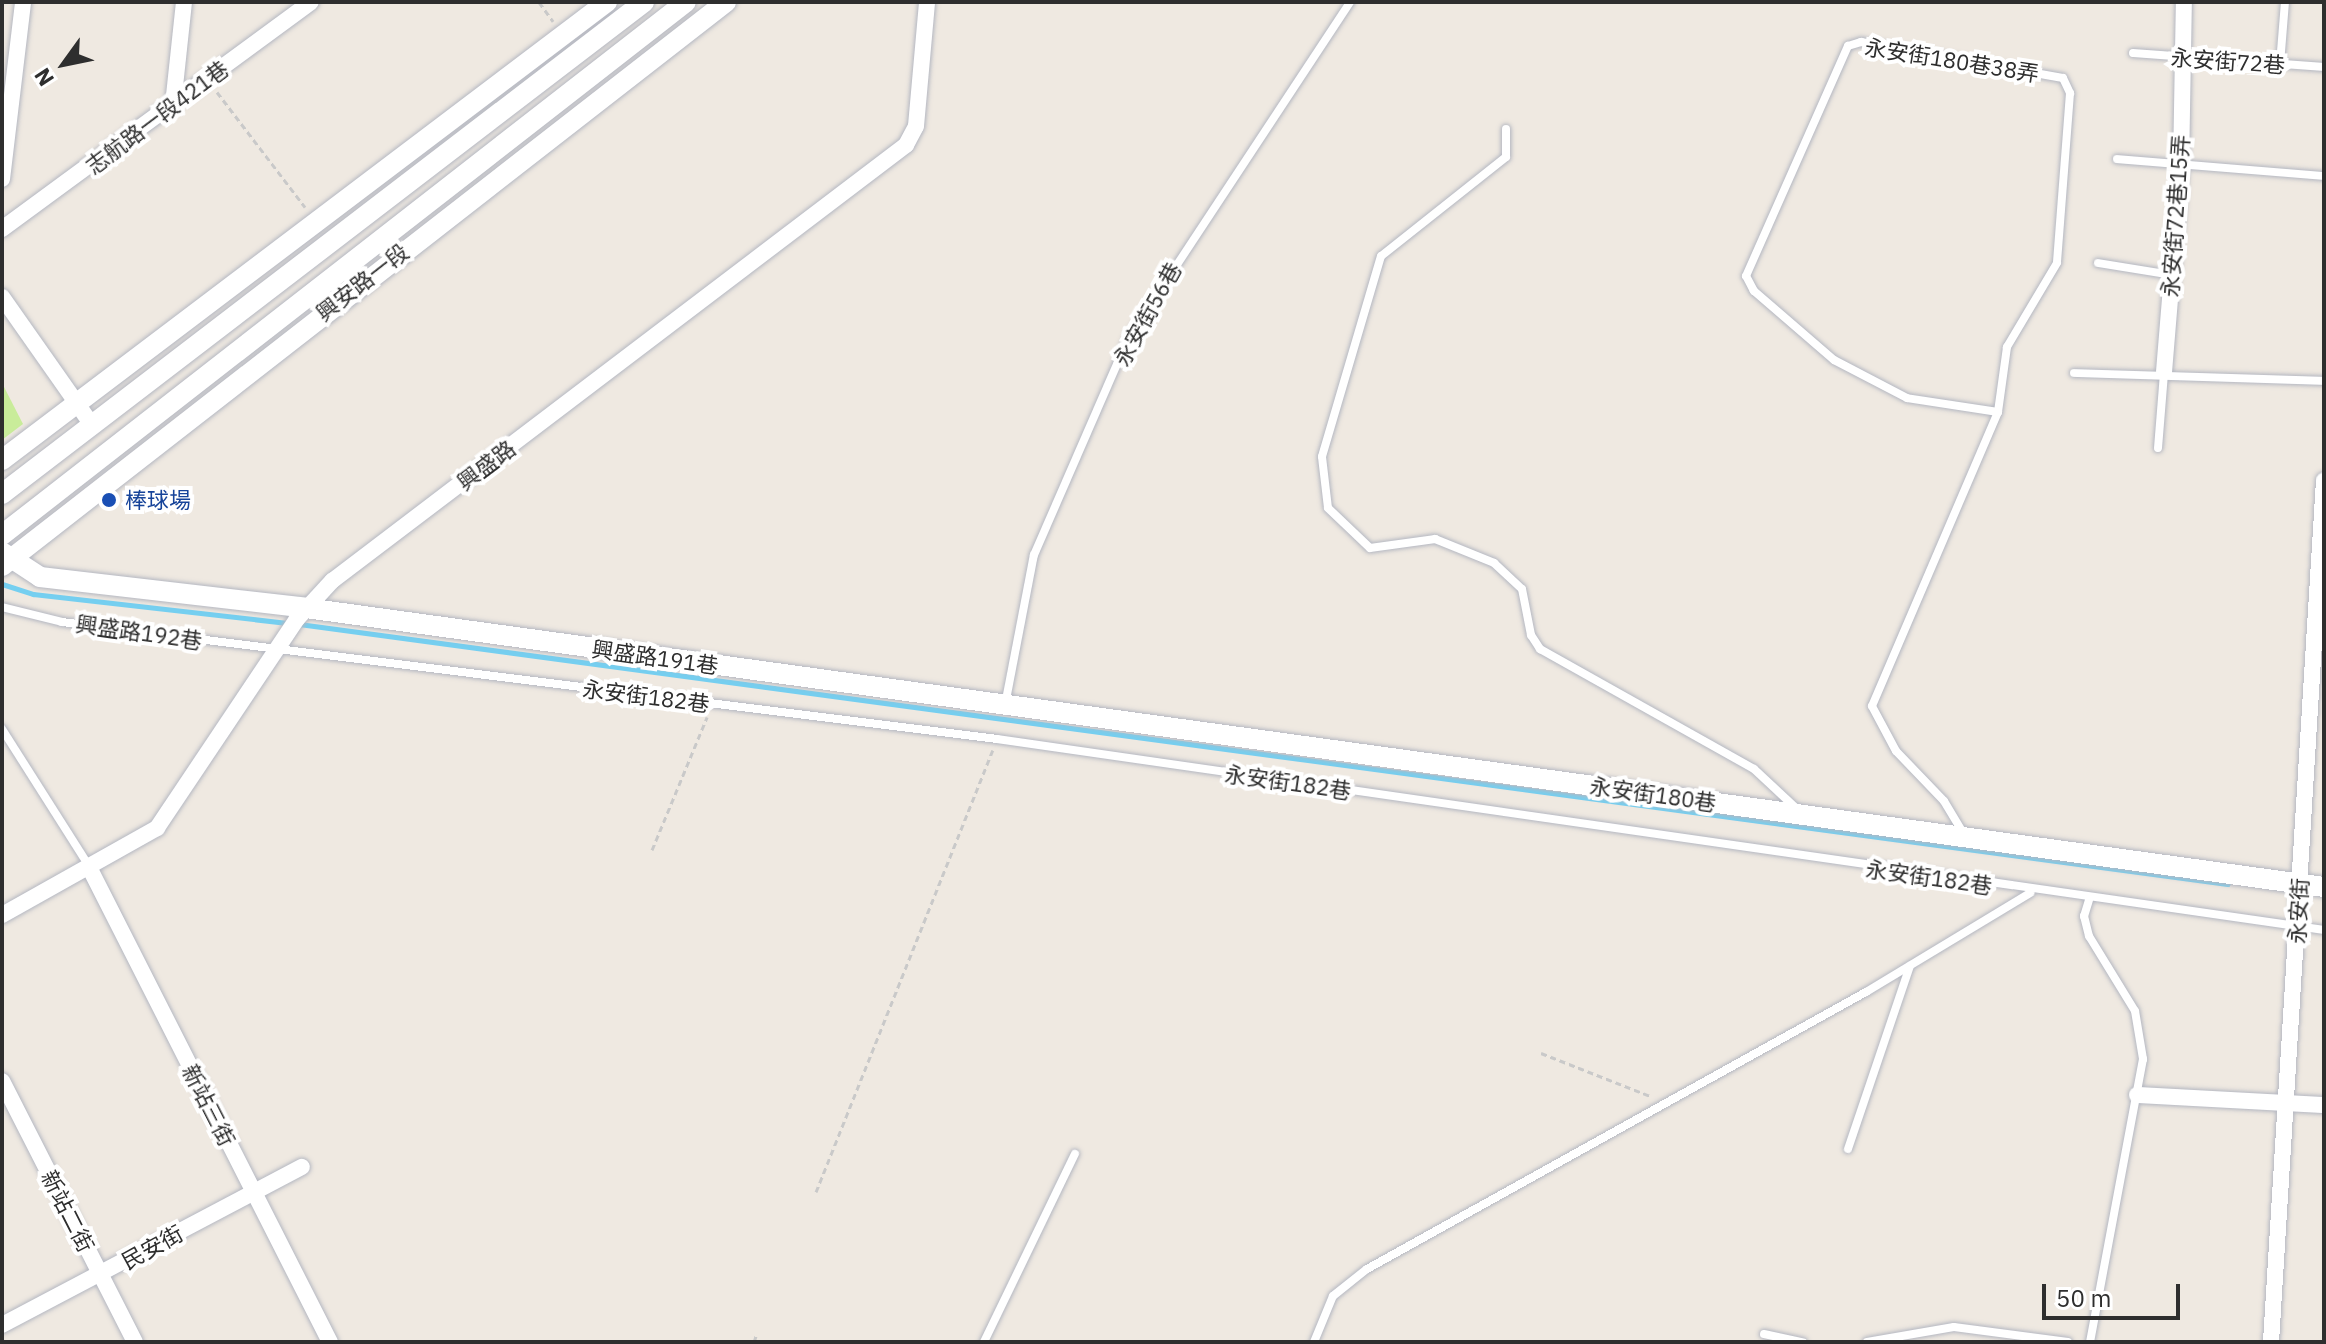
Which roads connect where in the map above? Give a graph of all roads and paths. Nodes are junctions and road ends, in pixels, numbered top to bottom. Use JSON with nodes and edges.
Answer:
{"nodes":[{"id":1,"x":23,"y":2,"type":"edge"},
{"id":2,"x":184,"y":2,"type":"edge"},
{"id":3,"x":311,"y":2,"type":"edge"},
{"id":4,"x":607,"y":2,"type":"edge"},
{"id":5,"x":644,"y":2,"type":"edge"},
{"id":6,"x":686,"y":2,"type":"edge"},
{"id":7,"x":726,"y":2,"type":"edge"},
{"id":8,"x":927,"y":2,"type":"edge"},
{"id":9,"x":1350,"y":2,"type":"edge"},
{"id":10,"x":2184,"y":2,"type":"edge"},
{"id":11,"x":2285,"y":2,"type":"edge"},
{"id":12,"x":563,"y":35,"type":"junction"},
{"id":13,"x":576,"y":52,"type":"junction"},
{"id":14,"x":2133,"y":53,"type":"dead end"},
{"id":15,"x":2182,"y":59,"type":"junction"},
{"id":16,"x":2280,"y":64,"type":"junction"},
{"id":17,"x":2324,"y":67,"type":"edge"},
{"id":18,"x":593,"y":74,"type":"junction"},
{"id":19,"x":207,"y":80,"type":"junction"},
{"id":20,"x":607,"y":92,"type":"junction"},
{"id":21,"x":173,"y":105,"type":"junction"},
{"id":22,"x":1506,"y":129,"type":"dead end"},
{"id":23,"x":2117,"y":159,"type":"dead end"},
{"id":24,"x":2181,"y":167,"type":"junction"},
{"id":25,"x":2324,"y":176,"type":"edge"},
{"id":26,"x":2,"y":179,"type":"edge"},
{"id":27,"x":315,"y":221,"type":"junction"},
{"id":28,"x":2,"y":229,"type":"edge"},
{"id":29,"x":328,"y":238,"type":"junction"},
{"id":30,"x":2098,"y":263,"type":"dead end"},
{"id":31,"x":349,"y":265,"type":"junction"},
{"id":32,"x":2172,"y":275,"type":"junction"},
{"id":33,"x":362,"y":282,"type":"junction"},
{"id":34,"x":2,"y":297,"type":"edge"},
{"id":35,"x":2164,"y":372,"type":"junction"},
{"id":36,"x":2074,"y":373,"type":"dead end"},
{"id":37,"x":2324,"y":381,"type":"edge"},
{"id":38,"x":74,"y":402,"type":"junction"},
{"id":39,"x":1998,"y":412,"type":"junction"},
{"id":40,"x":90,"y":422,"type":"junction"},
{"id":41,"x":2158,"y":448,"type":"dead end"},
{"id":42,"x":2,"y":460,"type":"edge"},
{"id":43,"x":2324,"y":481,"type":"edge"},
{"id":44,"x":2,"y":494,"type":"edge"},
{"id":45,"x":2,"y":535,"type":"edge"},
{"id":46,"x":5,"y":559,"type":"edge"},
{"id":47,"x":2,"y":607,"type":"edge"},
{"id":48,"x":302,"y":613,"type":"junction"},
{"id":49,"x":281,"y":646,"type":"junction"},
{"id":50,"x":712,"y":704,"type":"junction"},
{"id":51,"x":1005,"y":706,"type":"junction"},
{"id":52,"x":2,"y":729,"type":"edge"},
{"id":53,"x":997,"y":739,"type":"junction"},
{"id":54,"x":2306,"y":750,"type":"junction"},
{"id":55,"x":2324,"y":751,"type":"edge"},
{"id":56,"x":1802,"y":815,"type":"junction"},
{"id":57,"x":1965,"y":836,"type":"junction"},
{"id":58,"x":652,"y":850,"type":"dead end"},
{"id":59,"x":89,"y":867,"type":"junction"},
{"id":60,"x":2324,"y":887,"type":"edge"},
{"id":61,"x":2300,"y":890,"type":"junction"},
{"id":62,"x":2031,"y":892,"type":"junction"},
{"id":63,"x":2089,"y":900,"type":"junction"},
{"id":64,"x":2,"y":915,"type":"edge"},
{"id":65,"x":2297,"y":927,"type":"junction"},
{"id":66,"x":2324,"y":930,"type":"edge"},
{"id":67,"x":1910,"y":966,"type":"junction"},
{"id":68,"x":1541,"y":1053,"type":"dead end"},
{"id":69,"x":2,"y":1081,"type":"edge"},
{"id":70,"x":2137,"y":1095,"type":"junction"},
{"id":71,"x":2287,"y":1101,"type":"junction"},
{"id":72,"x":1668,"y":1103,"type":"junction"},
{"id":73,"x":2324,"y":1105,"type":"edge"},
{"id":74,"x":1848,"y":1149,"type":"dead end"},
{"id":75,"x":1075,"y":1154,"type":"dead end"},
{"id":76,"x":302,"y":1167,"type":"dead end"},
{"id":77,"x":253,"y":1191,"type":"junction"},
{"id":78,"x":816,"y":1192,"type":"dead end"},
{"id":79,"x":100,"y":1275,"type":"junction"},
{"id":80,"x":2,"y":1325,"type":"edge"},
{"id":81,"x":757,"y":1333,"type":"dead end"},
{"id":82,"x":1764,"y":1334,"type":"dead end"},
{"id":83,"x":135,"y":1342,"type":"edge"},
{"id":84,"x":330,"y":1342,"type":"edge"},
{"id":85,"x":754,"y":1342,"type":"edge"},
{"id":86,"x":984,"y":1342,"type":"edge"},
{"id":87,"x":1314,"y":1342,"type":"edge"},
{"id":88,"x":1803,"y":1342,"type":"edge"},
{"id":89,"x":1867,"y":1342,"type":"edge"},
{"id":90,"x":2068,"y":1342,"type":"edge"},
{"id":91,"x":2090,"y":1342,"type":"edge"},
{"id":92,"x":2271,"y":1342,"type":"edge"}],
"edges":[{"from":1,"to":26,"type":"street"},
{"from":2,"to":21,"type":"street"},
{"from":3,"to":19,"type":"street","name":"志航路一段421巷"},
{"from":4,"to":12,"type":"street"},
{"from":5,"to":13,"type":"street"},
{"from":6,"to":18,"type":"street","name":"興安路一段"},
{"from":7,"to":20,"type":"street","name":"興安路一段"},
{"from":8,"to":48,"type":"street","name":"興盛路"},
{"from":9,"to":51,"type":"lane","name":"永安街56巷"},
{"from":10,"to":15,"type":"street","name":"永安街72巷15弄"},
{"from":11,"to":16,"type":"lane"},
{"from":12,"to":13,"type":"street"},
{"from":12,"to":27,"type":"street"},
{"from":13,"to":29,"type":"street"},
{"from":14,"to":15,"type":"lane","name":"永安街72巷"},
{"from":15,"to":16,"type":"lane","name":"永安街72巷"},
{"from":15,"to":24,"type":"street","name":"永安街72巷15弄"},
{"from":16,"to":17,"type":"lane","name":"永安街72巷"},
{"from":18,"to":20,"type":"street"},
{"from":18,"to":31,"type":"street","name":"興安路一段"},
{"from":19,"to":21,"type":"street","name":"志航路一段421巷"},
{"from":19,"to":27,"type":"path"},
{"from":20,"to":33,"type":"street","name":"興安路一段"},
{"from":21,"to":28,"type":"street","name":"志航路一段421巷"},
{"from":22,"to":56,"type":"lane"},
{"from":23,"to":24,"type":"lane"},
{"from":24,"to":25,"type":"lane"},
{"from":24,"to":32,"type":"street","name":"永安街72巷15弄"},
{"from":27,"to":29,"type":"street"},
{"from":27,"to":38,"type":"street"},
{"from":29,"to":40,"type":"street"},
{"from":30,"to":32,"type":"lane"},
{"from":31,"to":33,"type":"street"},
{"from":31,"to":45,"type":"street","name":"興安路一段"},
{"from":32,"to":35,"type":"street","name":"永安街72巷15弄"},
{"from":33,"to":46,"type":"street","name":"興安路一段"},
{"from":34,"to":38,"type":"street"},
{"from":35,"to":36,"type":"lane"},
{"from":35,"to":37,"type":"lane"},
{"from":35,"to":41,"type":"lane"},
{"from":38,"to":40,"type":"street"},
{"from":38,"to":42,"type":"street"},
{"from":39,"to":39,"type":"lane","name":"永安街180巷38弄"},
{"from":39,"to":57,"type":"lane","name":"永安街180巷38弄"},
{"from":40,"to":44,"type":"street"},
{"from":43,"to":54,"type":"street","name":"永安街"},
{"from":46,"to":48,"type":"street","name":"興盛路191巷"},
{"from":47,"to":49,"type":"lane","name":"興盛路192巷"},
{"from":48,"to":49,"type":"street","name":"興盛路"},
{"from":48,"to":51,"type":"street","name":"興盛路191巷"},
{"from":49,"to":50,"type":"lane","name":"永安街182巷"},
{"from":49,"to":59,"type":"street","name":"興盛路"},
{"from":50,"to":53,"type":"lane","name":"永安街182巷"},
{"from":50,"to":58,"type":"path"},
{"from":51,"to":56,"type":"street","name":"永安街180巷"},
{"from":52,"to":59,"type":"lane"},
{"from":53,"to":62,"type":"lane","name":"永安街182巷"},
{"from":53,"to":78,"type":"path"},
{"from":54,"to":55,"type":"street"},
{"from":54,"to":61,"type":"street","name":"永安街"},
{"from":56,"to":57,"type":"street","name":"永安街180巷"},
{"from":57,"to":61,"type":"street","name":"永安街180巷"},
{"from":59,"to":64,"type":"street","name":"興盛路"},
{"from":59,"to":77,"type":"street","name":"新站三街"},
{"from":60,"to":61,"type":"street","name":"永安街180巷"},
{"from":61,"to":65,"type":"street","name":"永安街"},
{"from":62,"to":63,"type":"lane","name":"永安街182巷"},
{"from":62,"to":67,"type":"lane"},
{"from":63,"to":65,"type":"lane","name":"永安街182巷"},
{"from":63,"to":70,"type":"lane"},
{"from":65,"to":66,"type":"lane","name":"永安街182巷"},
{"from":65,"to":71,"type":"street","name":"永安街"},
{"from":67,"to":72,"type":"lane"},
{"from":67,"to":74,"type":"lane"},
{"from":68,"to":72,"type":"path"},
{"from":69,"to":79,"type":"street","name":"新站二街"},
{"from":70,"to":71,"type":"street"},
{"from":70,"to":91,"type":"lane"},
{"from":71,"to":73,"type":"street"},
{"from":71,"to":92,"type":"street","name":"永安街"},
{"from":72,"to":87,"type":"lane"},
{"from":75,"to":86,"type":"lane"},
{"from":76,"to":77,"type":"street","name":"民安街"},
{"from":77,"to":79,"type":"street","name":"民安街"},
{"from":77,"to":84,"type":"street","name":"新站三街"},
{"from":79,"to":80,"type":"street","name":"民安街"},
{"from":79,"to":83,"type":"street","name":"新站二街"},
{"from":81,"to":85,"type":"path"},
{"from":82,"to":88,"type":"lane"},
{"from":89,"to":90,"type":"lane"}]}
